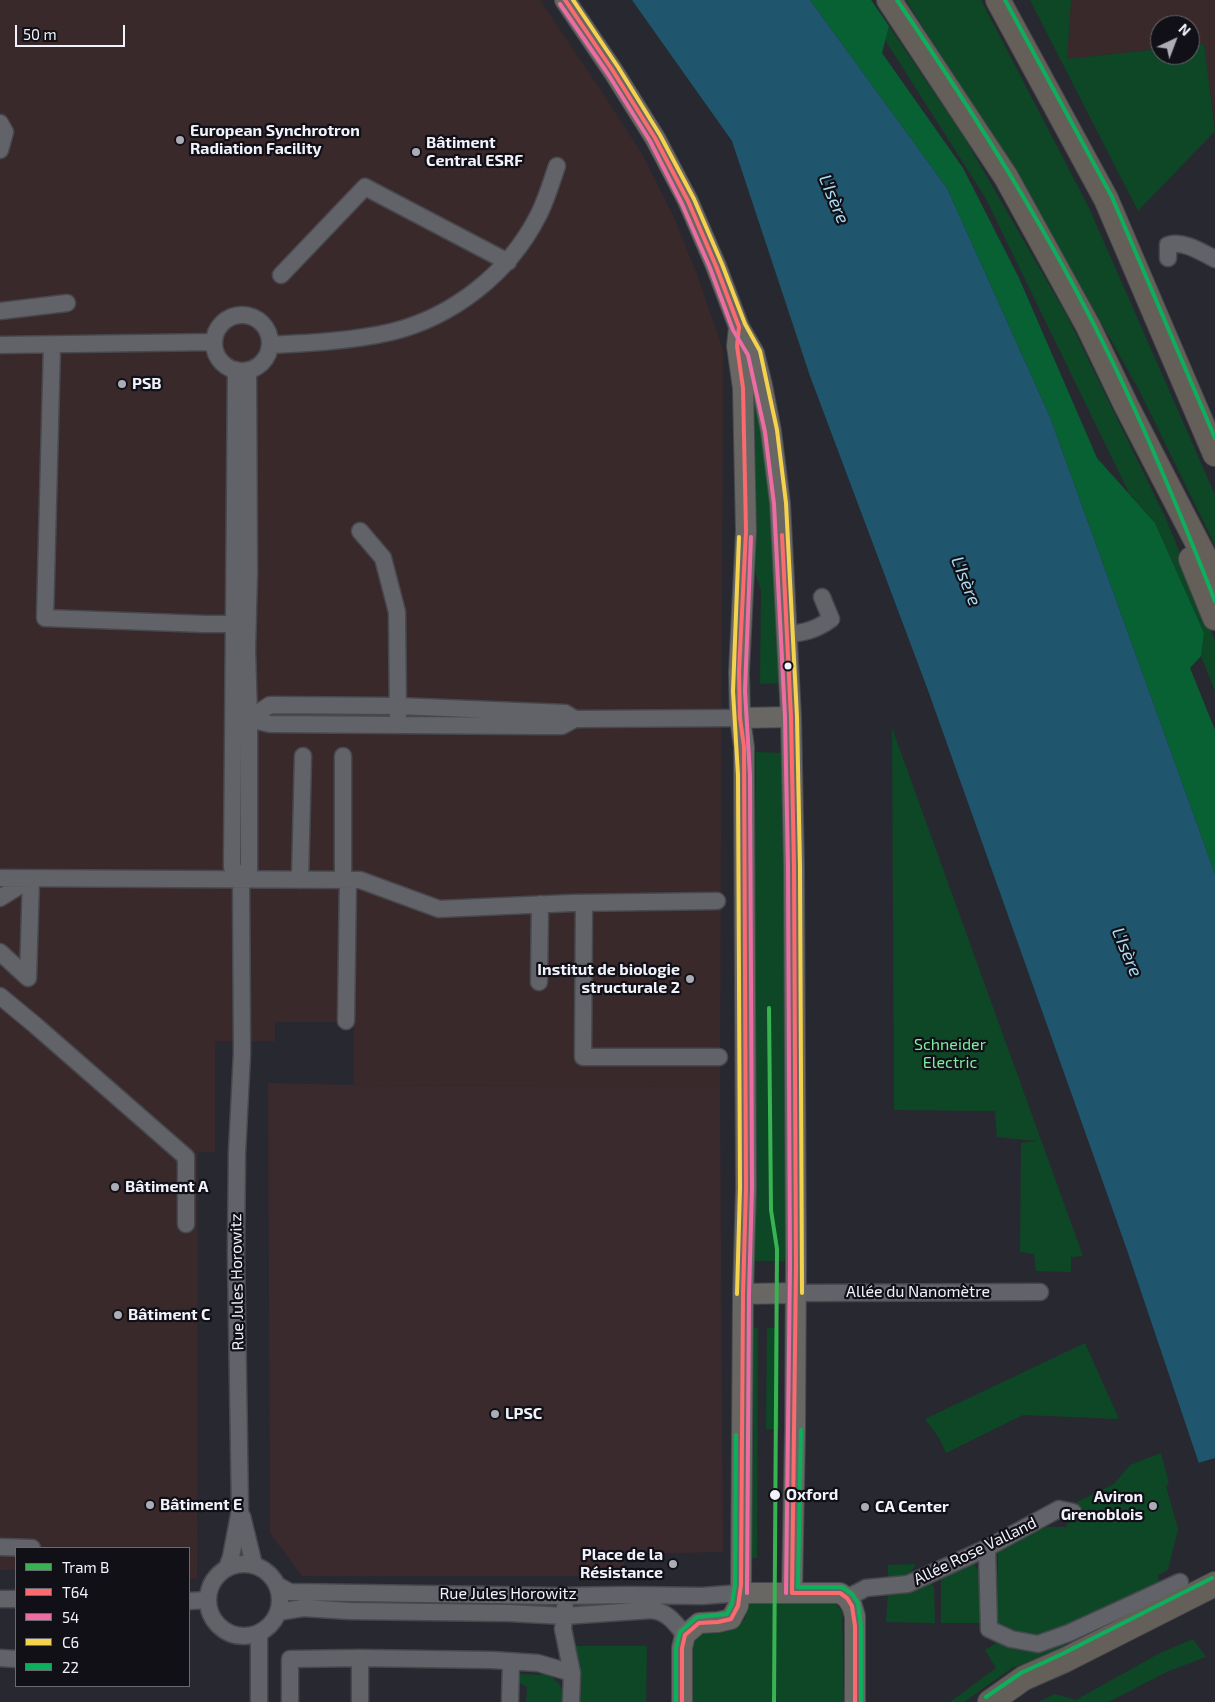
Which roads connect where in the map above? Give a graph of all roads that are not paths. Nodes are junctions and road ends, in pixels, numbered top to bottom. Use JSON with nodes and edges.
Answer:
{"nodes":[{"id":1,"x":565,"y":0,"type":"edge"},
{"id":2,"x":889,"y":0,"type":"edge"},
{"id":3,"x":998,"y":0,"type":"edge"},
{"id":4,"x":0,"y":123,"type":"edge"},
{"id":5,"x":0,"y":150,"type":"edge"},
{"id":6,"x":558,"y":166,"type":"dead end"},
{"id":7,"x":1168,"y":258,"type":"dead end"},
{"id":8,"x":1215,"y":259,"type":"edge"},
{"id":9,"x":508,"y":262,"type":"junction"},
{"id":10,"x":281,"y":275,"type":"dead end"},
{"id":11,"x":67,"y":303,"type":"dead end"},
{"id":12,"x":0,"y":311,"type":"edge"},
{"id":13,"x":739,"y":327,"type":"junction"},
{"id":14,"x":214,"y":342,"type":"junction"},
{"id":15,"x":270,"y":344,"type":"junction"},
{"id":16,"x":0,"y":345,"type":"edge"},
{"id":17,"x":52,"y":345,"type":"junction"},
{"id":18,"x":242,"y":370,"type":"junction"},
{"id":19,"x":1126,"y":406,"type":"junction"},
{"id":20,"x":1215,"y":454,"type":"edge"},
{"id":21,"x":360,"y":531,"type":"dead end"},
{"id":22,"x":1215,"y":577,"type":"edge"},
{"id":23,"x":822,"y":597,"type":"dead end"},
{"id":24,"x":1215,"y":618,"type":"edge"},
{"id":25,"x":240,"y":624,"type":"junction"},
{"id":26,"x":786,"y":634,"type":"junction"},
{"id":27,"x":398,"y":706,"type":"junction"},
{"id":28,"x":791,"y":717,"type":"junction"},
{"id":29,"x":740,"y":718,"type":"junction"},
{"id":30,"x":233,"y":719,"type":"junction"},
{"id":31,"x":249,"y":719,"type":"junction"},
{"id":32,"x":575,"y":719,"type":"junction"},
{"id":33,"x":398,"y":724,"type":"junction"},
{"id":34,"x":302,"y":756,"type":"dead end"},
{"id":35,"x":343,"y":756,"type":"dead end"},
{"id":36,"x":0,"y":878,"type":"edge"},
{"id":37,"x":30,"y":878,"type":"junction"},
{"id":38,"x":241,"y":879,"type":"junction"},
{"id":39,"x":300,"y":880,"type":"junction"},
{"id":40,"x":345,"y":880,"type":"junction"},
{"id":41,"x":0,"y":898,"type":"edge"},
{"id":42,"x":717,"y":901,"type":"dead end"},
{"id":43,"x":584,"y":903,"type":"junction"},
{"id":44,"x":540,"y":904,"type":"junction"},
{"id":45,"x":0,"y":952,"type":"edge"},
{"id":46,"x":539,"y":982,"type":"dead end"},
{"id":47,"x":0,"y":996,"type":"edge"},
{"id":48,"x":346,"y":1021,"type":"dead end"},
{"id":49,"x":719,"y":1057,"type":"dead end"},
{"id":50,"x":186,"y":1224,"type":"dead end"},
{"id":51,"x":1040,"y":1292,"type":"dead end"},
{"id":52,"x":796,"y":1293,"type":"junction"},
{"id":53,"x":743,"y":1294,"type":"junction"},
{"id":54,"x":240,"y":1510,"type":"junction"},
{"id":55,"x":1073,"y":1512,"type":"dead end"},
{"id":56,"x":0,"y":1547,"type":"edge"},
{"id":57,"x":15,"y":1547,"type":"edge"},
{"id":58,"x":987,"y":1548,"type":"junction"},
{"id":59,"x":254,"y":1565,"type":"junction"},
{"id":60,"x":227,"y":1568,"type":"junction"},
{"id":61,"x":1180,"y":1582,"type":"dead end"},
{"id":62,"x":277,"y":1584,"type":"junction"},
{"id":63,"x":1215,"y":1584,"type":"edge"},
{"id":64,"x":741,"y":1593,"type":"junction"},
{"id":65,"x":792,"y":1593,"type":"junction"},
{"id":66,"x":586,"y":1595,"type":"junction"},
{"id":67,"x":847,"y":1598,"type":"junction"},
{"id":68,"x":0,"y":1599,"type":"edge"},
{"id":69,"x":15,"y":1600,"type":"edge"},
{"id":70,"x":208,"y":1600,"type":"junction"},
{"id":71,"x":190,"y":1601,"type":"edge"},
{"id":72,"x":278,"y":1612,"type":"junction"},
{"id":73,"x":564,"y":1616,"type":"junction"},
{"id":74,"x":254,"y":1634,"type":"junction"},
{"id":75,"x":685,"y":1635,"type":"junction"},
{"id":76,"x":0,"y":1658,"type":"edge"},
{"id":77,"x":360,"y":1658,"type":"junction"},
{"id":78,"x":15,"y":1659,"type":"edge"},
{"id":79,"x":511,"y":1662,"type":"junction"},
{"id":80,"x":572,"y":1673,"type":"junction"},
{"id":81,"x":248,"y":1702,"type":"edge"},
{"id":82,"x":259,"y":1702,"type":"edge"},
{"id":83,"x":290,"y":1702,"type":"edge"},
{"id":84,"x":360,"y":1702,"type":"edge"},
{"id":85,"x":510,"y":1702,"type":"edge"},
{"id":86,"x":571,"y":1702,"type":"edge"},
{"id":87,"x":682,"y":1702,"type":"edge"},
{"id":88,"x":855,"y":1702,"type":"edge"},
{"id":89,"x":990,"y":1702,"type":"edge"}],
"edges":[{"from":1,"to":13,"type":"main road"},
{"from":2,"to":19,"type":"highway"},
{"from":3,"to":20,"type":"highway"},
{"from":4,"to":5,"type":"street"},
{"from":6,"to":9,"type":"street"},
{"from":7,"to":8,"type":"street"},
{"from":9,"to":10,"type":"street"},
{"from":9,"to":15,"type":"street"},
{"from":11,"to":12,"type":"street"},
{"from":13,"to":26,"type":"main road"},
{"from":13,"to":29,"type":"main road"},
{"from":14,"to":15,"type":"street"},
{"from":14,"to":17,"type":"street"},
{"from":14,"to":18,"type":"street"},
{"from":15,"to":18,"type":"street"},
{"from":16,"to":17,"type":"street"},
{"from":17,"to":25,"type":"street"},
{"from":18,"to":25,"type":"street"},
{"from":19,"to":22,"type":"highway"},
{"from":19,"to":24,"type":"highway"},
{"from":21,"to":27,"type":"street"},
{"from":23,"to":26,"type":"street"},
{"from":25,"to":30,"type":"street"},
{"from":25,"to":31,"type":"street"},
{"from":26,"to":28,"type":"main road"},
{"from":27,"to":31,"type":"street"},
{"from":27,"to":32,"type":"street"},
{"from":27,"to":33,"type":"street"},
{"from":28,"to":29,"type":"main road"},
{"from":28,"to":52,"type":"main road"},
{"from":29,"to":32,"type":"street"},
{"from":29,"to":53,"type":"main road"},
{"from":30,"to":31,"type":"street"},
{"from":30,"to":38,"type":"street"},
{"from":31,"to":33,"type":"street"},
{"from":31,"to":38,"type":"street"},
{"from":32,"to":33,"type":"street"},
{"from":34,"to":39,"type":"street"},
{"from":35,"to":40,"type":"street"},
{"from":36,"to":37,"type":"street"},
{"from":37,"to":38,"type":"street"},
{"from":37,"to":41,"type":"street"},
{"from":37,"to":45,"type":"street"},
{"from":38,"to":39,"type":"street"},
{"from":38,"to":54,"type":"street","name":"Rue Jules Horowitz"},
{"from":39,"to":40,"type":"street"},
{"from":40,"to":44,"type":"street"},
{"from":40,"to":48,"type":"street"},
{"from":42,"to":43,"type":"street"},
{"from":43,"to":44,"type":"street"},
{"from":43,"to":49,"type":"street"},
{"from":44,"to":46,"type":"street"},
{"from":47,"to":50,"type":"street"},
{"from":51,"to":52,"type":"street","name":"Allée du Nanomètre"},
{"from":52,"to":53,"type":"main road"},
{"from":52,"to":65,"type":"main road"},
{"from":53,"to":64,"type":"main road"},
{"from":54,"to":59,"type":"street","name":"Rue Jules Horowitz"},
{"from":54,"to":60,"type":"street","name":"Rue Jules Horowitz"},
{"from":55,"to":58,"type":"street","name":"Allée Rose Valland"},
{"from":56,"to":57,"type":"street"},
{"from":58,"to":61,"type":"street"},
{"from":58,"to":67,"type":"street","name":"Allée Rose Valland"},
{"from":59,"to":60,"type":"street"},
{"from":59,"to":62,"type":"street"},
{"from":60,"to":70,"type":"street"},
{"from":62,"to":66,"type":"street","name":"Rue Jules Horowitz"},
{"from":62,"to":72,"type":"street"},
{"from":63,"to":89,"type":"highway"},
{"from":64,"to":65,"type":"main road"},
{"from":64,"to":66,"type":"street","name":"Rue Jules Horowitz"},
{"from":64,"to":75,"type":"main road"},
{"from":65,"to":67,"type":"main road"},
{"from":66,"to":73,"type":"street"},
{"from":67,"to":88,"type":"main road"},
{"from":68,"to":69,"type":"street"},
{"from":70,"to":71,"type":"street"},
{"from":70,"to":74,"type":"street"},
{"from":72,"to":73,"type":"street","name":"Rue Jules Horowitz"},
{"from":72,"to":74,"type":"street"},
{"from":73,"to":75,"type":"street","name":"Rue Jules Horowitz"},
{"from":73,"to":80,"type":"street"},
{"from":74,"to":81,"type":"street"},
{"from":74,"to":82,"type":"street"},
{"from":75,"to":87,"type":"main road"},
{"from":76,"to":78,"type":"street"},
{"from":77,"to":79,"type":"street"},
{"from":77,"to":83,"type":"street"},
{"from":77,"to":84,"type":"street"},
{"from":79,"to":80,"type":"street"},
{"from":79,"to":85,"type":"street"},
{"from":80,"to":86,"type":"street"}]}
